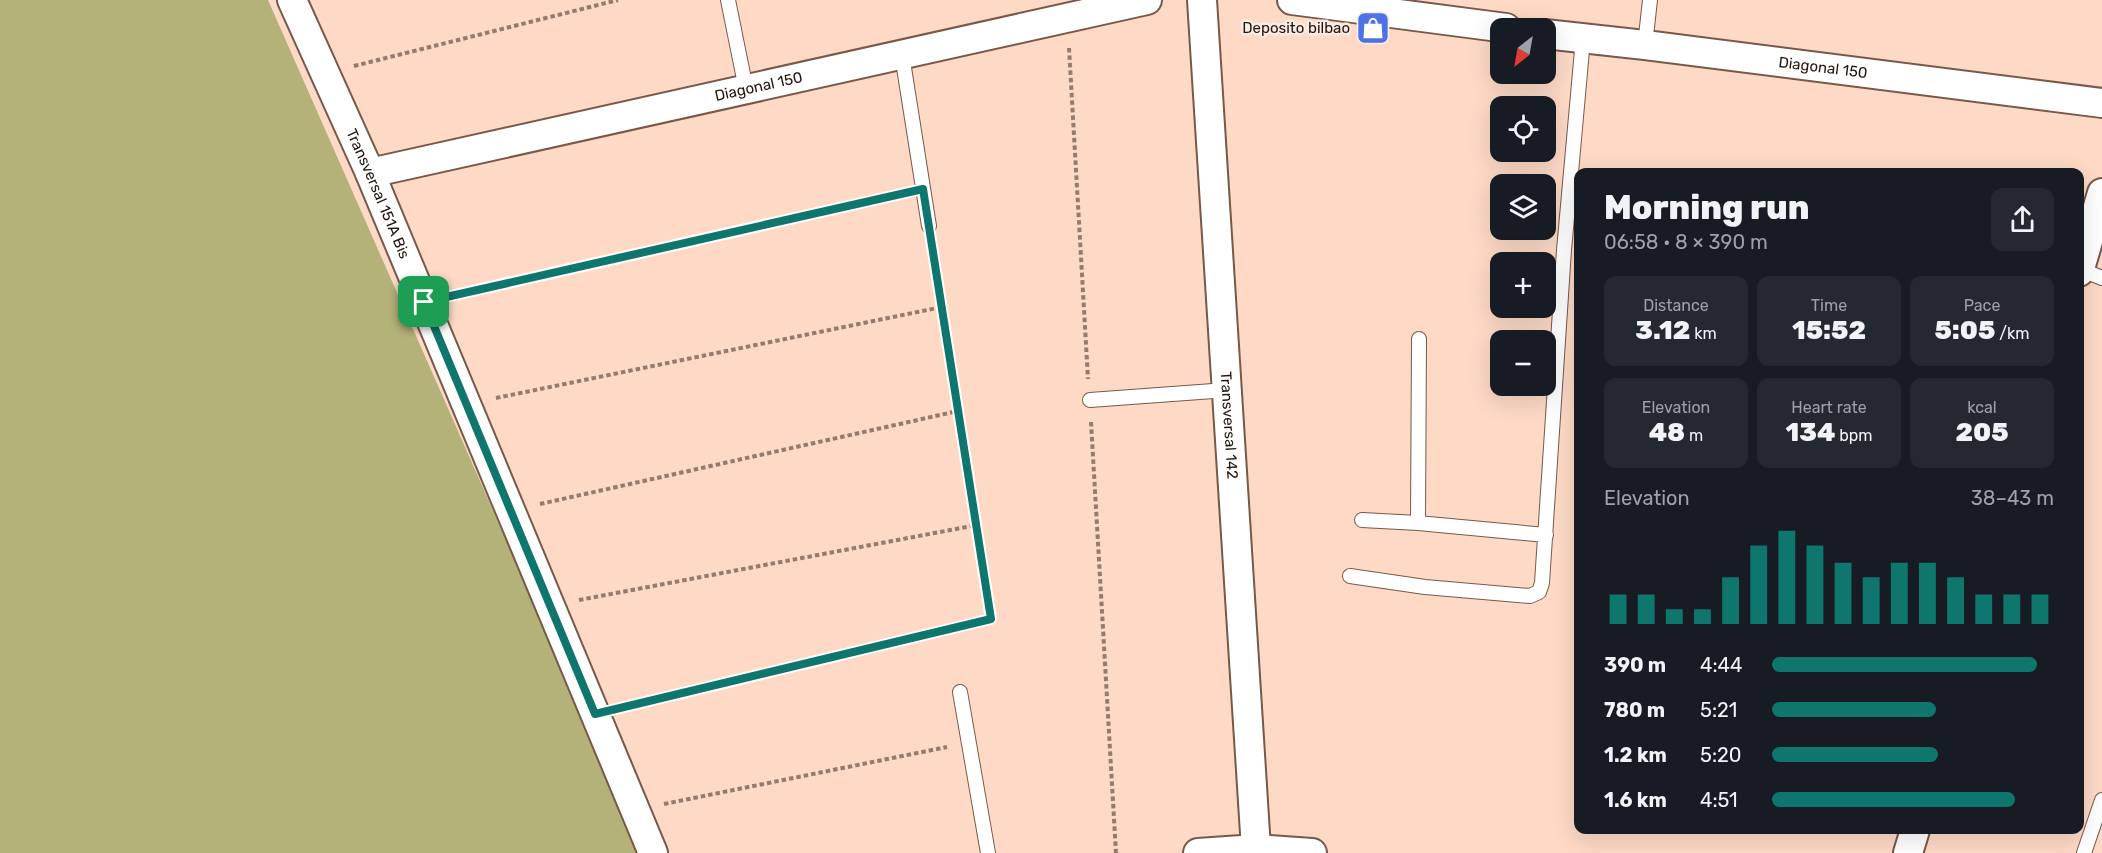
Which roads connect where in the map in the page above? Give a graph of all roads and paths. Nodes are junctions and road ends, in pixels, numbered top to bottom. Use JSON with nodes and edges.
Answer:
{"nodes":[{"id":1,"x":292,"y":0,"type":"edge"},
{"id":2,"x":618,"y":0,"type":"edge"},
{"id":3,"x":728,"y":0,"type":"edge"},
{"id":4,"x":1147,"y":0,"type":"edge"},
{"id":5,"x":1202,"y":0,"type":"edge"},
{"id":6,"x":1292,"y":0,"type":"edge"},
{"id":7,"x":1650,"y":0,"type":"edge"},
{"id":8,"x":1067,"y":17,"type":"junction"},
{"id":9,"x":1490,"y":26,"type":"edge"},
{"id":10,"x":1556,"y":35,"type":"edge"},
{"id":11,"x":1583,"y":39,"type":"junction"},
{"id":12,"x":1646,"y":45,"type":"junction"},
{"id":13,"x":902,"y":55,"type":"junction"},
{"id":14,"x":325,"y":73,"type":"junction"},
{"id":15,"x":746,"y":89,"type":"junction"},
{"id":16,"x":2102,"y":103,"type":"edge"},
{"id":17,"x":370,"y":173,"type":"junction"},
{"id":18,"x":923,"y":189,"type":"junction"},
{"id":19,"x":2102,"y":193,"type":"edge"},
{"id":20,"x":929,"y":226,"type":"joint"},
{"id":21,"x":2087,"y":273,"type":"edge"},
{"id":22,"x":424,"y":302,"type":"junction"},
{"id":23,"x":942,"y":307,"type":"junction"},
{"id":24,"x":1419,"y":339,"type":"dead end"},
{"id":25,"x":1227,"y":390,"type":"junction"},
{"id":26,"x":1090,"y":400,"type":"junction"},
{"id":27,"x":466,"y":404,"type":"junction"},
{"id":28,"x":958,"y":411,"type":"junction"},
{"id":29,"x":510,"y":511,"type":"junction"},
{"id":30,"x":1362,"y":520,"type":"dead end"},
{"id":31,"x":1418,"y":523,"type":"junction"},
{"id":32,"x":977,"y":525,"type":"junction"},
{"id":33,"x":1546,"y":536,"type":"junction"},
{"id":34,"x":1350,"y":576,"type":"dead end"},
{"id":35,"x":550,"y":605,"type":"junction"},
{"id":36,"x":960,"y":692,"type":"dead end"},
{"id":37,"x":595,"y":714,"type":"junction"},
{"id":38,"x":969,"y":743,"type":"junction"},
{"id":39,"x":2102,"y":800,"type":"edge"},
{"id":40,"x":635,"y":810,"type":"junction"},
{"id":41,"x":2099,"y":817,"type":"edge"},
{"id":42,"x":1914,"y":834,"type":"edge"},
{"id":43,"x":1256,"y":849,"type":"junction"},
{"id":44,"x":653,"y":853,"type":"edge"},
{"id":45,"x":988,"y":853,"type":"edge"},
{"id":46,"x":1116,"y":853,"type":"edge"},
{"id":47,"x":1198,"y":853,"type":"edge"},
{"id":48,"x":1312,"y":853,"type":"edge"},
{"id":49,"x":1908,"y":853,"type":"edge"},
{"id":50,"x":2084,"y":853,"type":"edge"}],
"edges":[{"from":1,"to":14,"type":"street","name":"Transversal 151A Bis"},
{"from":2,"to":14,"type":"path"},
{"from":3,"to":15,"type":"lane"},
{"from":4,"to":8,"type":"street","name":"Diagonal 150"},
{"from":5,"to":25,"type":"street","name":"Transversal 142"},
{"from":6,"to":9,"type":"street"},
{"from":7,"to":12,"type":"lane"},
{"from":8,"to":13,"type":"street","name":"Diagonal 150"},
{"from":8,"to":26,"type":"path"},
{"from":10,"to":11,"type":"street","name":"Diagonal 150"},
{"from":11,"to":12,"type":"street","name":"Diagonal 150"},
{"from":11,"to":33,"type":"lane"},
{"from":12,"to":16,"type":"street","name":"Diagonal 150"},
{"from":13,"to":15,"type":"street","name":"Diagonal 150"},
{"from":13,"to":18,"type":"lane"},
{"from":14,"to":17,"type":"street","name":"Transversal 151A Bis"},
{"from":15,"to":17,"type":"street","name":"Diagonal 150"},
{"from":17,"to":22,"type":"street","name":"Transversal 151A Bis"},
{"from":18,"to":20,"type":"lane"},
{"from":18,"to":22,"type":"path"},
{"from":19,"to":21,"type":"street"},
{"from":20,"to":23,"type":"path"},
{"from":22,"to":27,"type":"street","name":"Transversal 151A Bis"},
{"from":23,"to":27,"type":"path"},
{"from":23,"to":28,"type":"path"},
{"from":24,"to":31,"type":"lane"},
{"from":25,"to":26,"type":"lane"},
{"from":25,"to":43,"type":"street","name":"Transversal 142"},
{"from":26,"to":46,"type":"path"},
{"from":27,"to":29,"type":"street","name":"Transversal 151A Bis"},
{"from":28,"to":29,"type":"path"},
{"from":28,"to":32,"type":"path"},
{"from":29,"to":35,"type":"street","name":"Transversal 151A Bis"},
{"from":30,"to":31,"type":"lane"},
{"from":31,"to":33,"type":"lane"},
{"from":32,"to":35,"type":"path"},
{"from":32,"to":37,"type":"path"},
{"from":33,"to":34,"type":"lane"},
{"from":35,"to":37,"type":"street","name":"Transversal 151A Bis"},
{"from":36,"to":38,"type":"lane"},
{"from":37,"to":40,"type":"street","name":"Transversal 151A Bis"},
{"from":38,"to":40,"type":"path"},
{"from":38,"to":45,"type":"lane"},
{"from":39,"to":41,"type":"lane"},
{"from":40,"to":44,"type":"street","name":"Transversal 151A Bis"},
{"from":41,"to":50,"type":"lane"},
{"from":42,"to":49,"type":"street"},
{"from":43,"to":47,"type":"street"},
{"from":43,"to":48,"type":"street"}]}
